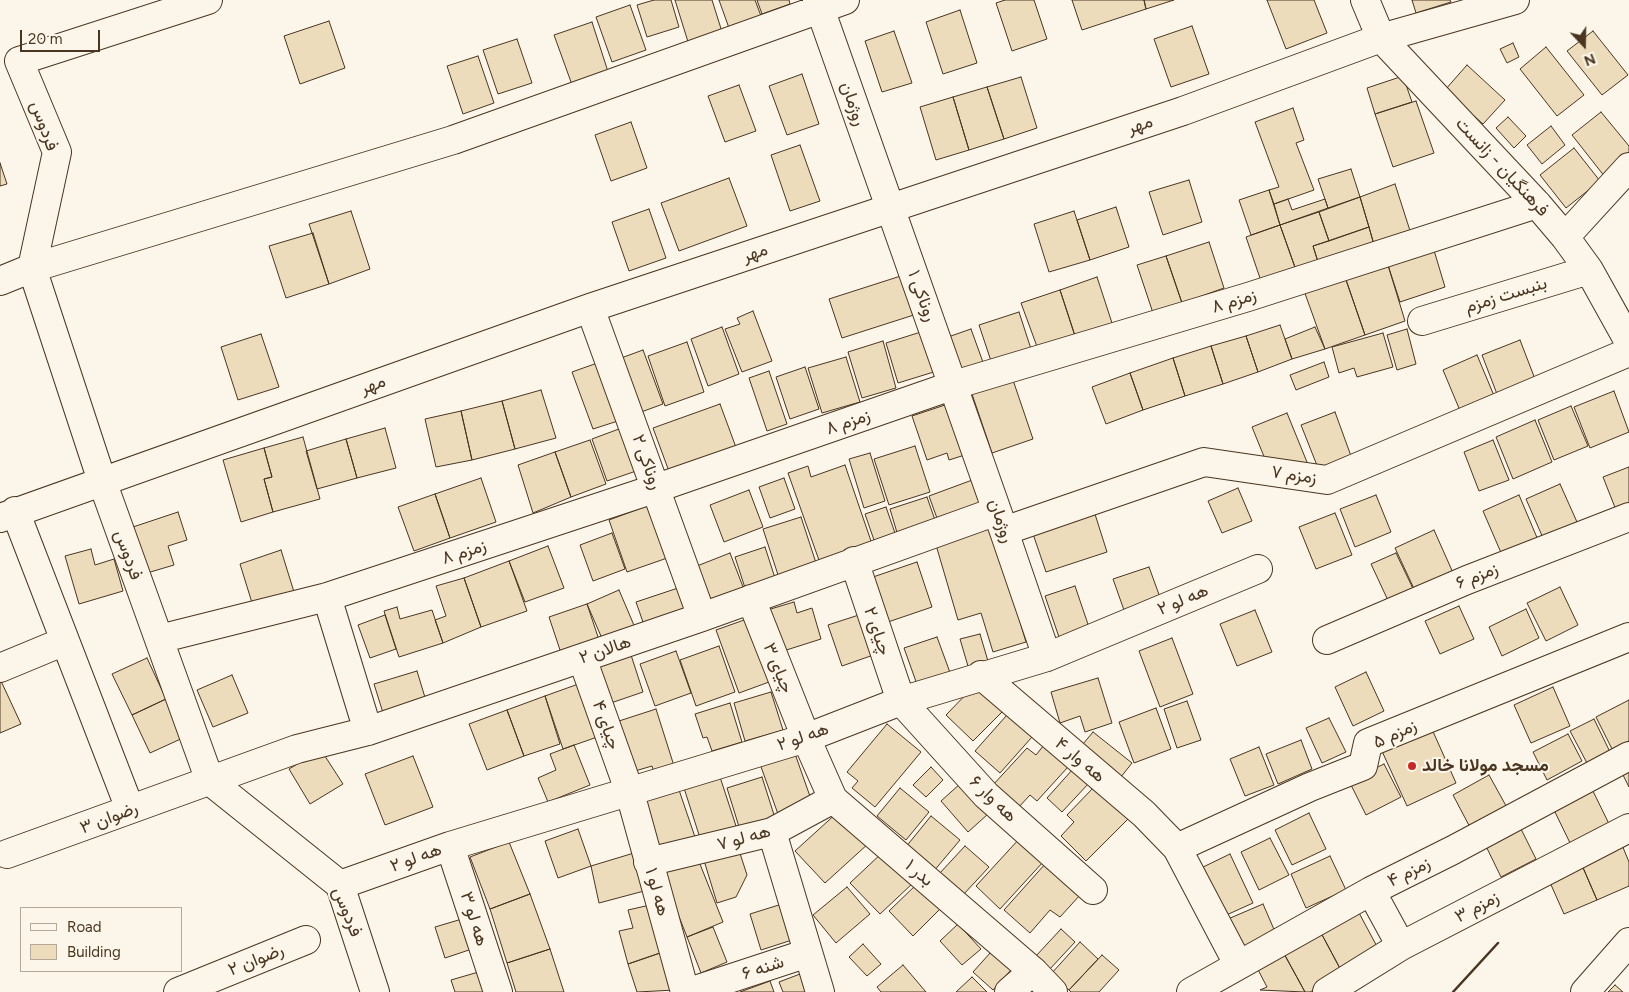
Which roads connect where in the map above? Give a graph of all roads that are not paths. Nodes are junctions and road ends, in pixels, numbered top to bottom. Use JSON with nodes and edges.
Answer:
{"nodes":[{"id":1,"x":208,"y":0,"type":"edge"},
{"id":2,"x":845,"y":0,"type":"edge"},
{"id":3,"x":1365,"y":0,"type":"edge"},
{"id":4,"x":1515,"y":0,"type":"edge"},
{"id":5,"x":819,"y":4,"type":"edge"},
{"id":6,"x":170,"y":6,"type":"edge"},
{"id":7,"x":1381,"y":38,"type":"junction"},
{"id":8,"x":1629,"y":168,"type":"edge"},
{"id":9,"x":1537,"y":204,"type":"junction"},
{"id":10,"x":890,"y":207,"type":"junction"},
{"id":11,"x":1565,"y":237,"type":"junction"},
{"id":12,"x":32,"y":268,"type":"junction"},
{"id":13,"x":1589,"y":270,"type":"junction"},
{"id":14,"x":0,"y":281,"type":"edge"},
{"id":15,"x":590,"y":308,"type":"junction"},
{"id":16,"x":1422,"y":320,"type":"dead end"},
{"id":17,"x":1629,"y":342,"type":"edge"},
{"id":18,"x":1629,"y":352,"type":"edge"},
{"id":19,"x":954,"y":386,"type":"junction"},
{"id":20,"x":102,"y":481,"type":"junction"},
{"id":21,"x":656,"y":488,"type":"junction"},
{"id":22,"x":8,"y":515,"type":"edge"},
{"id":23,"x":1629,"y":517,"type":"edge"},
{"id":24,"x":1001,"y":521,"type":"junction"},
{"id":25,"x":854,"y":561,"type":"junction"},
{"id":26,"x":1258,"y":569,"type":"dead end"},
{"id":27,"x":328,"y":597,"type":"junction"},
{"id":28,"x":751,"y":599,"type":"junction"},
{"id":29,"x":702,"y":617,"type":"junction"},
{"id":30,"x":1629,"y":636,"type":"edge"},
{"id":31,"x":159,"y":639,"type":"junction"},
{"id":32,"x":1328,"y":640,"type":"dead end"},
{"id":33,"x":65,"y":641,"type":"junction"},
{"id":34,"x":1047,"y":657,"type":"junction"},
{"id":35,"x":582,"y":658,"type":"junction"},
{"id":36,"x":0,"y":668,"type":"edge"},
{"id":37,"x":981,"y":676,"type":"junction"},
{"id":38,"x":901,"y":700,"type":"junction"},
{"id":39,"x":368,"y":731,"type":"junction"},
{"id":40,"x":806,"y":738,"type":"junction"},
{"id":41,"x":1629,"y":756,"type":"edge"},
{"id":42,"x":210,"y":782,"type":"junction"},
{"id":43,"x":630,"y":793,"type":"junction"},
{"id":44,"x":833,"y":798,"type":"junction"},
{"id":45,"x":130,"y":809,"type":"junction"},
{"id":46,"x":1629,"y":828,"type":"edge"},
{"id":47,"x":772,"y":832,"type":"junction"},
{"id":48,"x":450,"y":846,"type":"junction"},
{"id":49,"x":1176,"y":848,"type":"junction"},
{"id":50,"x":2,"y":850,"type":"edge"},
{"id":51,"x":648,"y":862,"type":"junction"},
{"id":52,"x":340,"y":885,"type":"junction"},
{"id":53,"x":1093,"y":890,"type":"dead end"},
{"id":54,"x":1371,"y":890,"type":"junction"},
{"id":55,"x":306,"y":940,"type":"dead end"},
{"id":56,"x":1629,"y":942,"type":"edge"},
{"id":57,"x":1402,"y":946,"type":"junction"},
{"id":58,"x":808,"y":953,"type":"junction"},
{"id":59,"x":1238,"y":964,"type":"junction"},
{"id":60,"x":1033,"y":971,"type":"junction"},
{"id":61,"x":178,"y":992,"type":"edge"},
{"id":62,"x":376,"y":992,"type":"edge"},
{"id":63,"x":498,"y":992,"type":"edge"},
{"id":64,"x":685,"y":992,"type":"edge"},
{"id":65,"x":689,"y":992,"type":"edge"},
{"id":66,"x":820,"y":992,"type":"edge"},
{"id":67,"x":1009,"y":992,"type":"edge"},
{"id":68,"x":1053,"y":992,"type":"edge"},
{"id":69,"x":1191,"y":992,"type":"edge"},
{"id":70,"x":1327,"y":992,"type":"edge"},
{"id":71,"x":1585,"y":992,"type":"edge"}],
"edges":[{"from":1,"to":6,"type":"street"},
{"from":2,"to":5,"type":"street"},
{"from":3,"to":7,"type":"street","name":"فرهنگیان - زانست"},
{"from":4,"to":7,"type":"street","name":"مهر"},
{"from":5,"to":10,"type":"street","name":"روژمان"},
{"from":5,"to":12,"type":"street"},
{"from":6,"to":12,"type":"street","name":"فردوس"},
{"from":7,"to":9,"type":"street","name":"فرهنگیان - زانست"},
{"from":7,"to":10,"type":"street","name":"مهر"},
{"from":8,"to":11,"type":"street"},
{"from":9,"to":11,"type":"street","name":"فرهنگیان - زانست"},
{"from":9,"to":19,"type":"street","name":"زمزم ۸"},
{"from":10,"to":15,"type":"street","name":"مهر"},
{"from":10,"to":19,"type":"street","name":"روناکی ۱"},
{"from":11,"to":13,"type":"street","name":"فرهنگیان - زانست"},
{"from":12,"to":14,"type":"street"},
{"from":12,"to":20,"type":"street","name":"فردوس"},
{"from":13,"to":16,"type":"street","name":"بنبست زمزم"},
{"from":13,"to":17,"type":"street","name":"فرهنگیان - زانست"},
{"from":15,"to":20,"type":"street","name":"مهر"},
{"from":15,"to":21,"type":"street","name":"روناکی ۲"},
{"from":18,"to":24,"type":"street","name":"زمزم ۷"},
{"from":19,"to":21,"type":"street","name":"زمزم ۸"},
{"from":19,"to":24,"type":"street","name":"روژمان"},
{"from":20,"to":22,"type":"street","name":"مهر"},
{"from":20,"to":31,"type":"street","name":"فردوس"},
{"from":21,"to":27,"type":"street","name":"زمزم ۸"},
{"from":21,"to":29,"type":"street","name":"روناکی ۲"},
{"from":22,"to":33,"type":"street"},
{"from":23,"to":32,"type":"street","name":"زمزم ۶"},
{"from":24,"to":25,"type":"street","name":"هالان ۲"},
{"from":24,"to":34,"type":"street","name":"روژمان"},
{"from":25,"to":28,"type":"street","name":"هالان ۲"},
{"from":25,"to":38,"type":"street","name":"چیای ۲"},
{"from":26,"to":34,"type":"street","name":"هه لو ۲"},
{"from":27,"to":31,"type":"street","name":"زمزم ۸"},
{"from":27,"to":39,"type":"street"},
{"from":28,"to":29,"type":"street","name":"هالان ۲"},
{"from":28,"to":40,"type":"street","name":"چیای ۳"},
{"from":29,"to":35,"type":"street","name":"هالان ۲"},
{"from":30,"to":49,"type":"street","name":"زمزم ۵"},
{"from":31,"to":42,"type":"street","name":"فردوس"},
{"from":33,"to":36,"type":"street"},
{"from":33,"to":45,"type":"street"},
{"from":34,"to":37,"type":"street","name":"هه لو ۲"},
{"from":35,"to":39,"type":"street","name":"هالان ۲"},
{"from":35,"to":43,"type":"street","name":"چیای ۴"},
{"from":37,"to":38,"type":"street","name":"هه لو ۲"},
{"from":37,"to":49,"type":"street","name":"هه وار ۴"},
{"from":38,"to":40,"type":"street","name":"هه لو ۲"},
{"from":38,"to":53,"type":"street","name":"هه وار ۶"},
{"from":39,"to":42,"type":"street","name":"هالان ۲"},
{"from":40,"to":43,"type":"street","name":"هه لو ۲"},
{"from":40,"to":44,"type":"street","name":"بدر ۱"},
{"from":41,"to":54,"type":"street","name":"زمزم ۴"},
{"from":42,"to":45,"type":"street","name":"رضوان ۳"},
{"from":42,"to":52,"type":"street","name":"فردوس"},
{"from":43,"to":48,"type":"street","name":"هه لو ۲"},
{"from":43,"to":51,"type":"street","name":"هه لو ۱"},
{"from":44,"to":47,"type":"street","name":"هه لو ۷"},
{"from":44,"to":60,"type":"street","name":"بدر ۱"},
{"from":45,"to":50,"type":"street","name":"رضوان ۳"},
{"from":46,"to":57,"type":"street","name":"زمزم ۳"},
{"from":47,"to":51,"type":"street","name":"هه لو ۷"},
{"from":47,"to":58,"type":"street"},
{"from":48,"to":52,"type":"street","name":"هه لو ۲"},
{"from":48,"to":63,"type":"street","name":"هه لو ۳"},
{"from":49,"to":59,"type":"street","name":"هه وار ۴"},
{"from":51,"to":64,"type":"street","name":"هه لو ۱"},
{"from":52,"to":62,"type":"street","name":"فردوس"},
{"from":54,"to":57,"type":"street"},
{"from":54,"to":59,"type":"street","name":"زمزم ۴"},
{"from":55,"to":61,"type":"street","name":"رضوان ۲"},
{"from":56,"to":71,"type":"street"},
{"from":57,"to":70,"type":"street","name":"زمزم ۳"},
{"from":58,"to":65,"type":"street","name":"شنه ۶"},
{"from":58,"to":66,"type":"street"},
{"from":59,"to":69,"type":"street","name":"زمزم ۴"},
{"from":60,"to":67,"type":"street"},
{"from":60,"to":68,"type":"street","name":"بدر ۱"}]}
